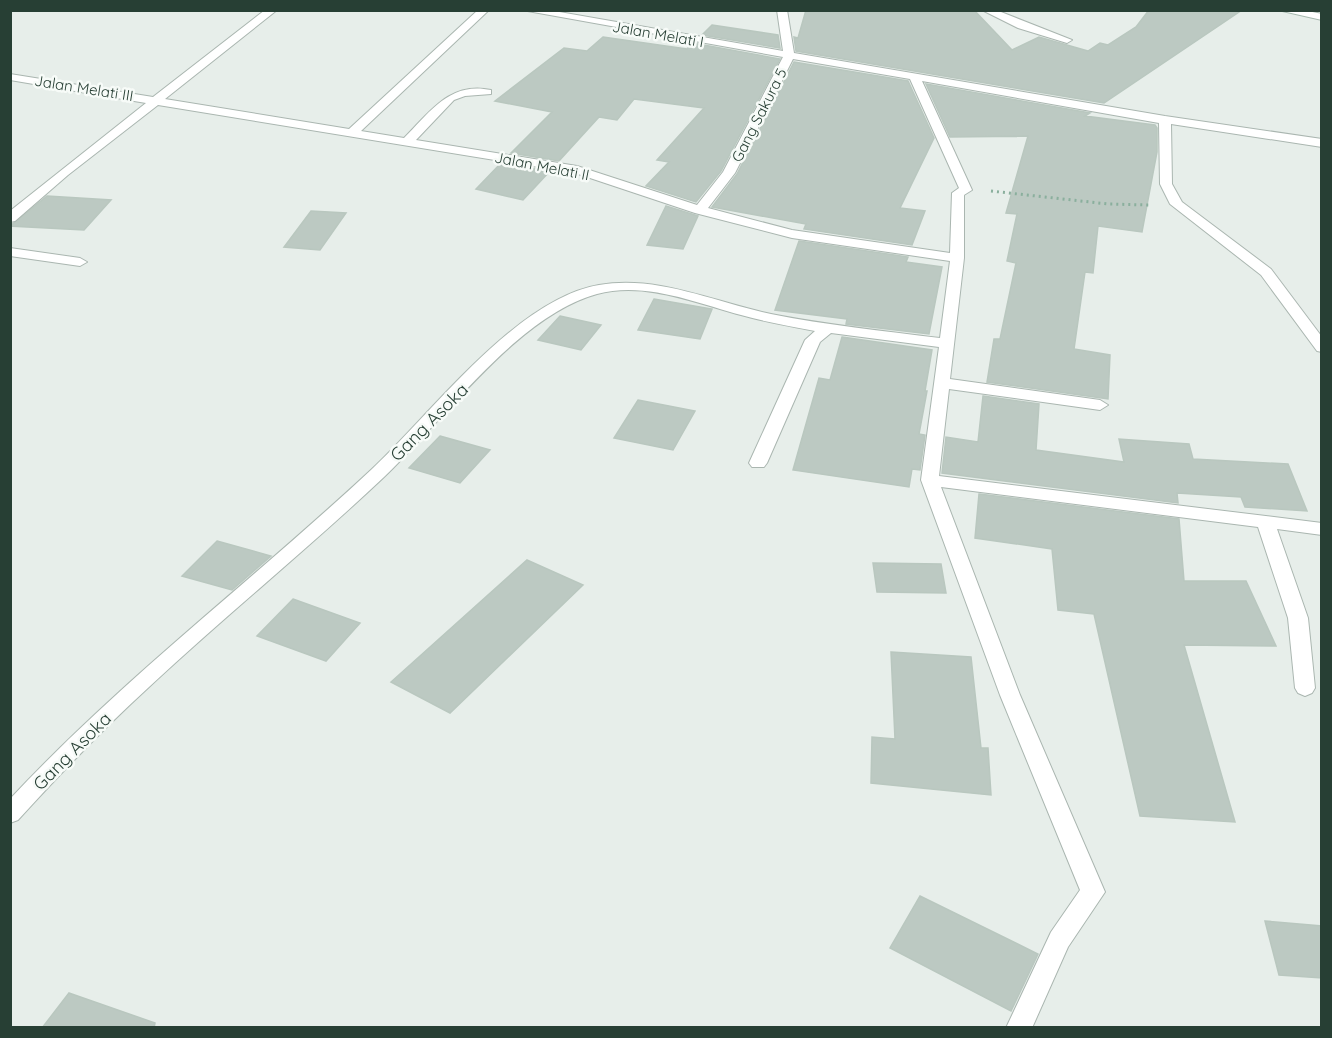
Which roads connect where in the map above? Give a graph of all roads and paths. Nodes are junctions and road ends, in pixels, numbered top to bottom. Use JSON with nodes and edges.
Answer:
{"nodes":[{"id":1,"x":272,"y":10,"type":"edge"},
{"id":2,"x":484,"y":10,"type":"edge"},
{"id":3,"x":527,"y":10,"type":"edge"},
{"id":4,"x":782,"y":10,"type":"edge"},
{"id":5,"x":987,"y":10,"type":"edge"},
{"id":6,"x":1283,"y":10,"type":"edge"},
{"id":7,"x":1322,"y":17,"type":"edge"},
{"id":8,"x":1067,"y":40,"type":"dead end"},
{"id":9,"x":789,"y":57,"type":"junction"},
{"id":10,"x":10,"y":77,"type":"edge"},
{"id":11,"x":915,"y":78,"type":"junction"},
{"id":12,"x":487,"y":92,"type":"dead end"},
{"id":13,"x":158,"y":99,"type":"junction"},
{"id":14,"x":1165,"y":120,"type":"junction"},
{"id":15,"x":352,"y":133,"type":"junction"},
{"id":16,"x":408,"y":141,"type":"junction"},
{"id":17,"x":1322,"y":143,"type":"edge"},
{"id":18,"x":966,"y":190,"type":"junction"},
{"id":19,"x":1177,"y":204,"type":"junction"},
{"id":20,"x":700,"y":210,"type":"junction"},
{"id":21,"x":10,"y":218,"type":"edge"},
{"id":22,"x":10,"y":252,"type":"edge"},
{"id":23,"x":957,"y":258,"type":"junction"},
{"id":24,"x":80,"y":262,"type":"dead end"},
{"id":25,"x":828,"y":328,"type":"junction"},
{"id":26,"x":947,"y":344,"type":"junction"},
{"id":27,"x":1322,"y":348,"type":"edge"},
{"id":28,"x":943,"y":383,"type":"junction"},
{"id":29,"x":1100,"y":405,"type":"dead end"},
{"id":30,"x":758,"y":463,"type":"dead end"},
{"id":31,"x":930,"y":480,"type":"junction"},
{"id":32,"x":1265,"y":522,"type":"junction"},
{"id":33,"x":1322,"y":529,"type":"edge"},
{"id":34,"x":1305,"y":688,"type":"dead end"},
{"id":35,"x":10,"y":814,"type":"edge"},
{"id":36,"x":1019,"y":1028,"type":"edge"}],
"edges":[{"from":1,"to":13,"type":"street"},
{"from":2,"to":15,"type":"street"},
{"from":3,"to":9,"type":"street","name":"Jalan Melati I"},
{"from":4,"to":9,"type":"street","name":"Gang Sakura 5"},
{"from":5,"to":8,"type":"street"},
{"from":6,"to":7,"type":"street"},
{"from":9,"to":11,"type":"street","name":"Jalan Melati I"},
{"from":9,"to":20,"type":"street","name":"Gang Sakura 5"},
{"from":10,"to":13,"type":"street","name":"Jalan Melati III"},
{"from":11,"to":14,"type":"street","name":"Jalan Melati I"},
{"from":11,"to":18,"type":"street"},
{"from":12,"to":16,"type":"street"},
{"from":13,"to":15,"type":"street","name":"Jalan Melati II"},
{"from":13,"to":21,"type":"street"},
{"from":14,"to":17,"type":"street","name":"Jalan Melati I"},
{"from":14,"to":19,"type":"street"},
{"from":15,"to":16,"type":"street","name":"Jalan Melati II"},
{"from":16,"to":20,"type":"street","name":"Jalan Melati II"},
{"from":18,"to":19,"type":"path"},
{"from":18,"to":23,"type":"street"},
{"from":19,"to":27,"type":"street"},
{"from":20,"to":23,"type":"street","name":"Jalan Melati II"},
{"from":22,"to":24,"type":"street"},
{"from":23,"to":26,"type":"street"},
{"from":25,"to":26,"type":"street","name":"Gang Asoka"},
{"from":25,"to":30,"type":"street"},
{"from":25,"to":35,"type":"street","name":"Gang Asoka"},
{"from":26,"to":28,"type":"street"},
{"from":28,"to":29,"type":"street"},
{"from":28,"to":31,"type":"street"},
{"from":31,"to":32,"type":"street"},
{"from":31,"to":36,"type":"street"},
{"from":32,"to":33,"type":"street"},
{"from":32,"to":34,"type":"street"}]}
